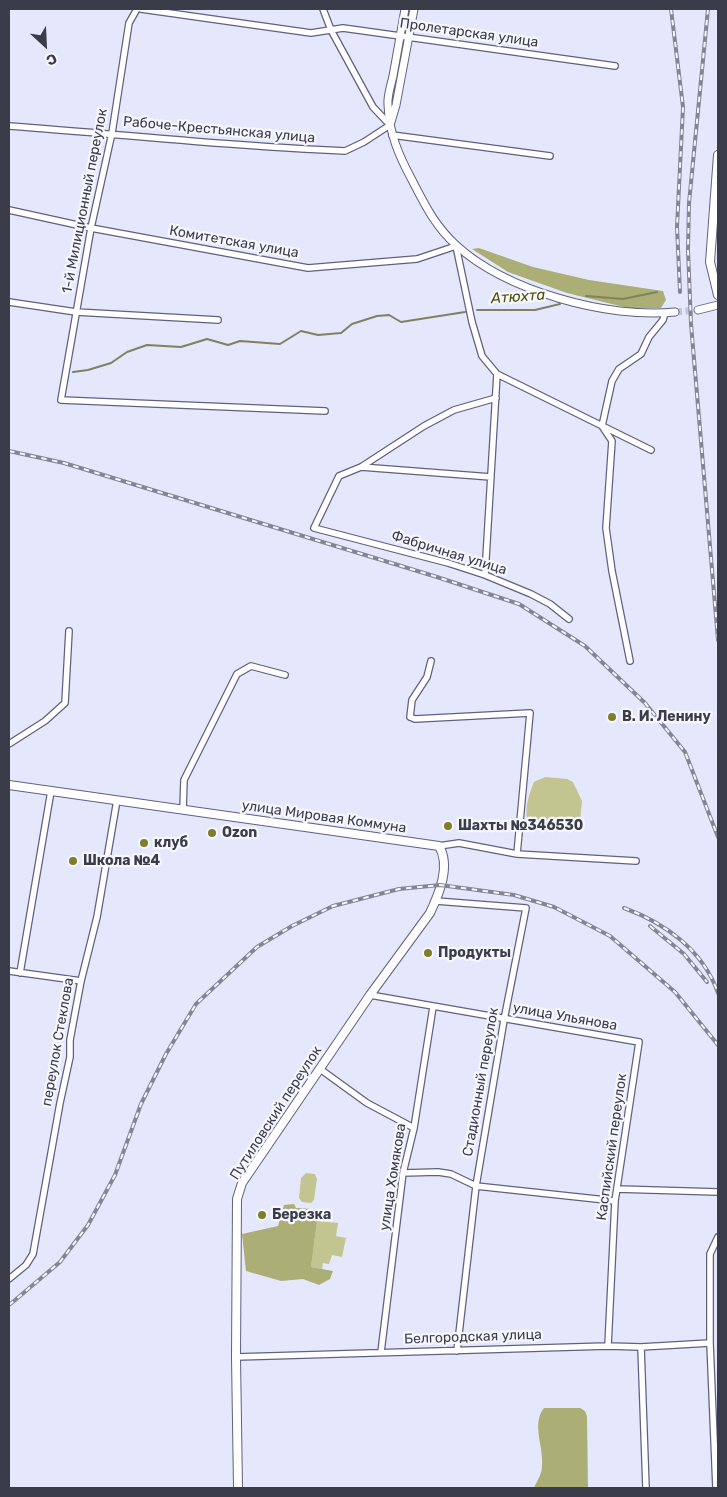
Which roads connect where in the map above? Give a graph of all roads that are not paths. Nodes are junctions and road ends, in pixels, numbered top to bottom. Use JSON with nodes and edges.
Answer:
{"nodes":[{"id":1,"x":137,"y":9,"type":"edge"},
{"id":2,"x":141,"y":9,"type":"edge"},
{"id":3,"x":323,"y":9,"type":"edge"},
{"id":4,"x":405,"y":9,"type":"edge"},
{"id":5,"x":414,"y":9,"type":"edge"},
{"id":6,"x":331,"y":30,"type":"junction"},
{"id":7,"x":400,"y":36,"type":"junction"},
{"id":8,"x":409,"y":38,"type":"junction"},
{"id":9,"x":615,"y":66,"type":"dead end"},
{"id":10,"x":390,"y":125,"type":"junction"},
{"id":11,"x":9,"y":126,"type":"edge"},
{"id":12,"x":112,"y":133,"type":"junction"},
{"id":13,"x":392,"y":135,"type":"junction"},
{"id":14,"x":718,"y":155,"type":"edge"},
{"id":15,"x":550,"y":156,"type":"dead end"},
{"id":16,"x":9,"y":210,"type":"edge"},
{"id":17,"x":91,"y":228,"type":"junction"},
{"id":18,"x":456,"y":246,"type":"junction"},
{"id":19,"x":718,"y":295,"type":"edge"},
{"id":20,"x":9,"y":302,"type":"edge"},
{"id":21,"x":718,"y":305,"type":"edge"},
{"id":22,"x":698,"y":310,"type":"tunnel mouth"},
{"id":23,"x":76,"y":312,"type":"junction"},
{"id":24,"x":675,"y":312,"type":"tunnel mouth"},
{"id":25,"x":665,"y":313,"type":"junction"},
{"id":26,"x":218,"y":320,"type":"dead end"},
{"id":27,"x":498,"y":374,"type":"junction"},
{"id":28,"x":496,"y":398,"type":"junction"},
{"id":29,"x":324,"y":411,"type":"dead end"},
{"id":30,"x":602,"y":426,"type":"junction"},
{"id":31,"x":651,"y":450,"type":"dead end"},
{"id":32,"x":361,"y":467,"type":"junction"},
{"id":33,"x":492,"y":477,"type":"junction"},
{"id":34,"x":485,"y":575,"type":"junction"},
{"id":35,"x":569,"y":619,"type":"dead end"},
{"id":36,"x":68,"y":631,"type":"dead end"},
{"id":37,"x":431,"y":661,"type":"dead end"},
{"id":38,"x":630,"y":661,"type":"dead end"},
{"id":39,"x":285,"y":675,"type":"dead end"},
{"id":40,"x":9,"y":744,"type":"edge"},
{"id":41,"x":9,"y":785,"type":"edge"},
{"id":42,"x":51,"y":791,"type":"junction"},
{"id":43,"x":117,"y":800,"type":"junction"},
{"id":44,"x":182,"y":810,"type":"junction"},
{"id":45,"x":439,"y":846,"type":"junction"},
{"id":46,"x":516,"y":854,"type":"junction"},
{"id":47,"x":636,"y":861,"type":"dead end"},
{"id":48,"x":436,"y":901,"type":"junction"},
{"id":49,"x":9,"y":971,"type":"edge"},
{"id":50,"x":20,"y":973,"type":"junction"},
{"id":51,"x":81,"y":981,"type":"junction"},
{"id":52,"x":370,"y":995,"type":"junction"},
{"id":53,"x":433,"y":1007,"type":"junction"},
{"id":54,"x":504,"y":1020,"type":"junction"},
{"id":55,"x":639,"y":1042,"type":"joint"},
{"id":56,"x":320,"y":1069,"type":"junction"},
{"id":57,"x":414,"y":1128,"type":"junction"},
{"id":58,"x":403,"y":1172,"type":"junction"},
{"id":59,"x":476,"y":1186,"type":"junction"},
{"id":60,"x":617,"y":1189,"type":"junction"},
{"id":61,"x":718,"y":1192,"type":"edge"},
{"id":62,"x":615,"y":1201,"type":"junction"},
{"id":63,"x":718,"y":1237,"type":"edge"},
{"id":64,"x":9,"y":1279,"type":"edge"},
{"id":65,"x":710,"y":1343,"type":"junction"},
{"id":66,"x":608,"y":1346,"type":"junction"},
{"id":67,"x":641,"y":1347,"type":"junction"},
{"id":68,"x":457,"y":1351,"type":"junction"},
{"id":69,"x":382,"y":1352,"type":"junction"},
{"id":70,"x":236,"y":1357,"type":"junction"},
{"id":71,"x":238,"y":1488,"type":"edge"},
{"id":72,"x":646,"y":1488,"type":"edge"},
{"id":73,"x":716,"y":1488,"type":"edge"}],
"edges":[{"from":1,"to":12,"type":"street","name":"1-й Милиционный переулок"},
{"from":2,"to":6,"type":"street","name":"Пролетарская улица"},
{"from":3,"to":6,"type":"street"},
{"from":4,"to":7,"type":"street"},
{"from":5,"to":8,"type":"street"},
{"from":6,"to":7,"type":"street","name":"Пролетарская улица"},
{"from":6,"to":10,"type":"street"},
{"from":7,"to":8,"type":"street","name":"Пролетарская улица"},
{"from":7,"to":10,"type":"street"},
{"from":8,"to":9,"type":"street","name":"Пролетарская улица"},
{"from":8,"to":10,"type":"street"},
{"from":10,"to":12,"type":"street","name":"Рабоче-Крестьянская улица"},
{"from":10,"to":13,"type":"street"},
{"from":11,"to":12,"type":"street","name":"Рабоче-Крестьянская улица"},
{"from":12,"to":17,"type":"street","name":"1-й Милиционный переулок"},
{"from":13,"to":15,"type":"street"},
{"from":13,"to":18,"type":"street"},
{"from":14,"to":19,"type":"main road"},
{"from":16,"to":17,"type":"street","name":"Комитетская улица"},
{"from":17,"to":18,"type":"street","name":"Комитетская улица"},
{"from":17,"to":23,"type":"street","name":"1-й Милиционный переулок"},
{"from":18,"to":25,"type":"street"},
{"from":18,"to":27,"type":"street"},
{"from":20,"to":23,"type":"street"},
{"from":21,"to":22,"type":"street"},
{"from":23,"to":26,"type":"street"},
{"from":23,"to":29,"type":"street","name":"1-й Милиционный переулок"},
{"from":24,"to":25,"type":"street"},
{"from":25,"to":30,"type":"street"},
{"from":27,"to":28,"type":"street"},
{"from":27,"to":30,"type":"street"},
{"from":28,"to":32,"type":"street"},
{"from":28,"to":33,"type":"street"},
{"from":30,"to":31,"type":"street"},
{"from":30,"to":38,"type":"street"},
{"from":32,"to":33,"type":"street"},
{"from":32,"to":34,"type":"street","name":"Фабричная улица"},
{"from":33,"to":34,"type":"street"},
{"from":34,"to":35,"type":"street","name":"Фабричная улица"},
{"from":36,"to":40,"type":"street"},
{"from":37,"to":46,"type":"street"},
{"from":39,"to":44,"type":"street"},
{"from":41,"to":42,"type":"main road","name":"улица Мировая Коммуна"},
{"from":42,"to":43,"type":"main road","name":"улица Мировая Коммуна"},
{"from":42,"to":50,"type":"street"},
{"from":43,"to":44,"type":"main road","name":"улица Мировая Коммуна"},
{"from":43,"to":51,"type":"street","name":"переулок Стеклова"},
{"from":44,"to":45,"type":"main road","name":"улица Мировая Коммуна"},
{"from":45,"to":46,"type":"street","name":"улица Мировая Коммуна"},
{"from":45,"to":48,"type":"main road","name":"Путиловский переулок"},
{"from":46,"to":47,"type":"street","name":"улица Мировая Коммуна"},
{"from":48,"to":52,"type":"main road","name":"Путиловский переулок"},
{"from":48,"to":54,"type":"street","name":"Стадионный переулок"},
{"from":49,"to":50,"type":"street"},
{"from":50,"to":51,"type":"street"},
{"from":51,"to":64,"type":"street","name":"переулок Стеклова"},
{"from":52,"to":53,"type":"street","name":"улица Ульянова"},
{"from":52,"to":56,"type":"main road","name":"Путиловский переулок"},
{"from":53,"to":54,"type":"street","name":"улица Ульянова"},
{"from":53,"to":57,"type":"street","name":"улица Хомякова"},
{"from":54,"to":55,"type":"street","name":"улица Ульянова"},
{"from":54,"to":59,"type":"street","name":"Стадионный переулок"},
{"from":55,"to":60,"type":"street","name":"Каспийский переулок"},
{"from":56,"to":57,"type":"street"},
{"from":56,"to":70,"type":"main road","name":"Путиловский переулок"},
{"from":57,"to":58,"type":"street","name":"улица Хомякова"},
{"from":58,"to":59,"type":"street"},
{"from":58,"to":69,"type":"street","name":"улица Хомякова"},
{"from":59,"to":62,"type":"street"},
{"from":59,"to":68,"type":"street","name":"Стадионный переулок"},
{"from":60,"to":61,"type":"street"},
{"from":60,"to":62,"type":"street","name":"Каспийский переулок"},
{"from":62,"to":66,"type":"street","name":"Каспийский переулок"},
{"from":63,"to":65,"type":"street"},
{"from":65,"to":67,"type":"street","name":"Белгородская улица"},
{"from":65,"to":73,"type":"street"},
{"from":66,"to":67,"type":"street","name":"Белгородская улица"},
{"from":66,"to":68,"type":"street","name":"Белгородская улица"},
{"from":67,"to":72,"type":"street"},
{"from":68,"to":69,"type":"street","name":"Белгородская улица"},
{"from":69,"to":70,"type":"street","name":"Белгородская улица"},
{"from":70,"to":71,"type":"main road","name":"Путиловский переулок"}]}
